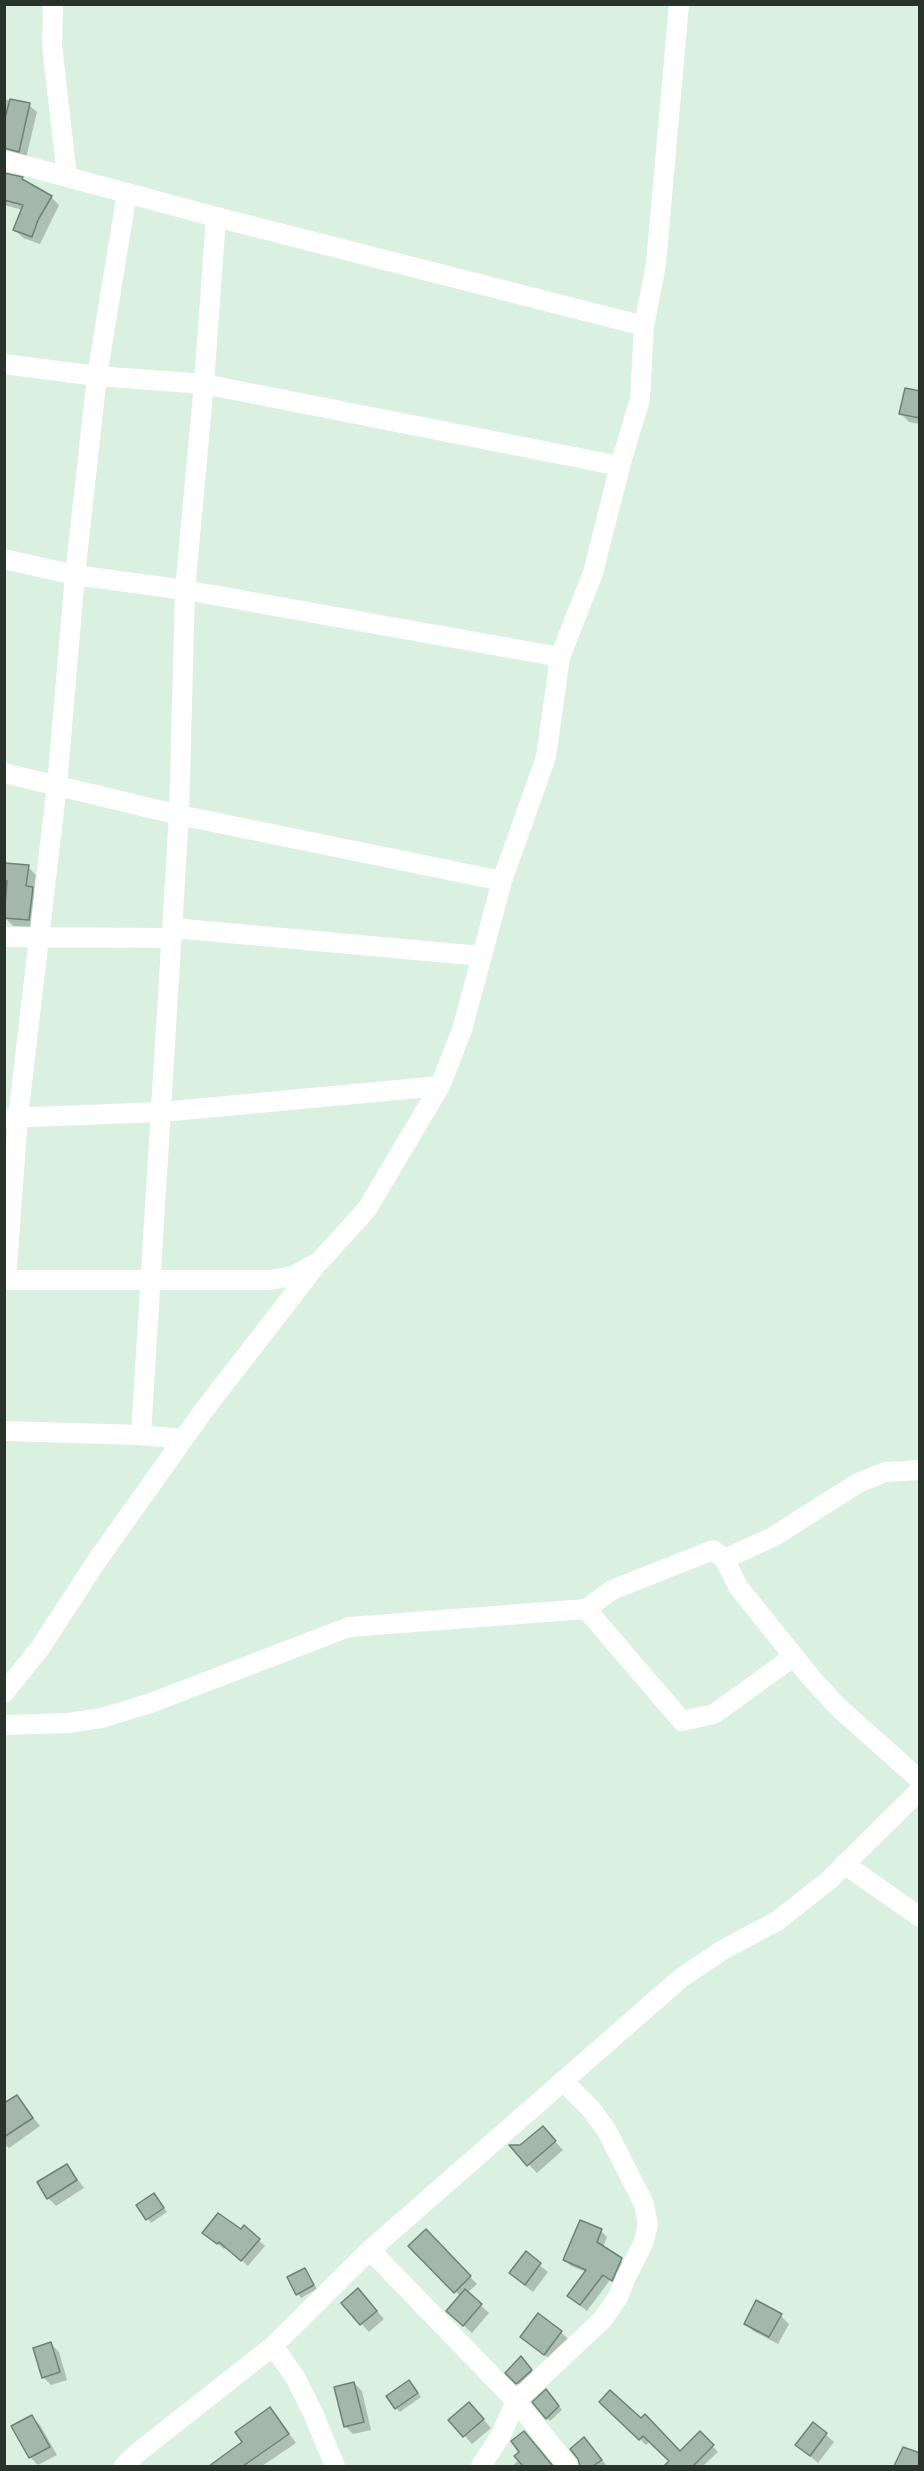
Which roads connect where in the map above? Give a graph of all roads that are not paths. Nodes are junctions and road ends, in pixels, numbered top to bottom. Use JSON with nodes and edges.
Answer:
{"nodes":[{"id":1,"x":53,"y":4,"type":"edge"},
{"id":2,"x":679,"y":4,"type":"edge"},
{"id":3,"x":4,"y":160,"type":"edge"},
{"id":4,"x":67,"y":177,"type":"junction"},
{"id":5,"x":127,"y":193,"type":"junction"},
{"id":6,"x":216,"y":217,"type":"junction"},
{"id":7,"x":644,"y":326,"type":"junction"},
{"id":8,"x":4,"y":364,"type":"edge"},
{"id":9,"x":97,"y":376,"type":"junction"},
{"id":10,"x":204,"y":384,"type":"junction"},
{"id":11,"x":620,"y":466,"type":"junction"},
{"id":12,"x":4,"y":559,"type":"edge"},
{"id":13,"x":75,"y":575,"type":"junction"},
{"id":14,"x":185,"y":590,"type":"junction"},
{"id":15,"x":560,"y":657,"type":"junction"},
{"id":16,"x":4,"y":773,"type":"edge"},
{"id":17,"x":57,"y":785,"type":"junction"},
{"id":18,"x":179,"y":815,"type":"junction"},
{"id":19,"x":502,"y":881,"type":"junction"},
{"id":20,"x":173,"y":933,"type":"junction"},
{"id":21,"x":40,"y":936,"type":"junction"},
{"id":22,"x":4,"y":937,"type":"edge"},
{"id":23,"x":481,"y":956,"type":"junction"},
{"id":24,"x":440,"y":1086,"type":"junction"},
{"id":25,"x":162,"y":1112,"type":"junction"},
{"id":26,"x":11,"y":1118,"type":"edge"},
{"id":27,"x":320,"y":1261,"type":"junction"},
{"id":28,"x":150,"y":1279,"type":"junction"},
{"id":29,"x":5,"y":1280,"type":"edge"},
{"id":30,"x":4,"y":1431,"type":"edge"},
{"id":31,"x":141,"y":1434,"type":"junction"},
{"id":32,"x":183,"y":1439,"type":"junction"},
{"id":33,"x":920,"y":1470,"type":"edge"},
{"id":34,"x":724,"y":1559,"type":"junction"},
{"id":35,"x":586,"y":1609,"type":"junction"},
{"id":36,"x":793,"y":1657,"type":"junction"},
{"id":37,"x":4,"y":1693,"type":"edge"},
{"id":38,"x":4,"y":1725,"type":"edge"},
{"id":39,"x":920,"y":1780,"type":"edge"},
{"id":40,"x":920,"y":1790,"type":"edge"},
{"id":41,"x":844,"y":1864,"type":"junction"},
{"id":42,"x":920,"y":1917,"type":"edge"},
{"id":43,"x":563,"y":2080,"type":"junction"},
{"id":44,"x":370,"y":2250,"type":"junction"},
{"id":45,"x":273,"y":2346,"type":"junction"},
{"id":46,"x":516,"y":2401,"type":"junction"},
{"id":47,"x":124,"y":2466,"type":"edge"},
{"id":48,"x":335,"y":2466,"type":"edge"},
{"id":49,"x":481,"y":2466,"type":"edge"},
{"id":50,"x":568,"y":2466,"type":"edge"}],
"edges":[{"from":1,"to":4,"type":"street"},
{"from":2,"to":7,"type":"street"},
{"from":3,"to":4,"type":"street"},
{"from":4,"to":5,"type":"street"},
{"from":5,"to":6,"type":"street"},
{"from":5,"to":9,"type":"street"},
{"from":6,"to":7,"type":"street"},
{"from":6,"to":10,"type":"street"},
{"from":7,"to":11,"type":"street"},
{"from":8,"to":9,"type":"street"},
{"from":9,"to":10,"type":"street"},
{"from":9,"to":13,"type":"street"},
{"from":10,"to":11,"type":"street"},
{"from":10,"to":14,"type":"street"},
{"from":11,"to":15,"type":"street"},
{"from":12,"to":13,"type":"street"},
{"from":13,"to":14,"type":"street"},
{"from":13,"to":17,"type":"street"},
{"from":14,"to":15,"type":"street"},
{"from":14,"to":18,"type":"street"},
{"from":15,"to":19,"type":"street"},
{"from":16,"to":17,"type":"street"},
{"from":17,"to":18,"type":"street"},
{"from":17,"to":21,"type":"street"},
{"from":18,"to":19,"type":"street"},
{"from":18,"to":20,"type":"street"},
{"from":19,"to":23,"type":"street"},
{"from":20,"to":21,"type":"street"},
{"from":20,"to":23,"type":"street"},
{"from":20,"to":25,"type":"street"},
{"from":21,"to":22,"type":"street"},
{"from":21,"to":26,"type":"street"},
{"from":23,"to":24,"type":"street"},
{"from":24,"to":25,"type":"street"},
{"from":24,"to":27,"type":"street"},
{"from":25,"to":26,"type":"street"},
{"from":25,"to":28,"type":"street"},
{"from":26,"to":29,"type":"street"},
{"from":27,"to":28,"type":"street"},
{"from":27,"to":32,"type":"street"},
{"from":28,"to":29,"type":"street"},
{"from":28,"to":31,"type":"street"},
{"from":30,"to":31,"type":"street"},
{"from":31,"to":32,"type":"street"},
{"from":32,"to":37,"type":"street"},
{"from":33,"to":34,"type":"street"},
{"from":34,"to":35,"type":"street"},
{"from":34,"to":36,"type":"street"},
{"from":35,"to":36,"type":"street"},
{"from":35,"to":38,"type":"street"},
{"from":36,"to":39,"type":"street"},
{"from":40,"to":41,"type":"street"},
{"from":41,"to":42,"type":"street"},
{"from":41,"to":43,"type":"street"},
{"from":43,"to":44,"type":"street"},
{"from":43,"to":46,"type":"street"},
{"from":44,"to":45,"type":"street"},
{"from":44,"to":46,"type":"street"},
{"from":45,"to":47,"type":"street"},
{"from":45,"to":48,"type":"street"},
{"from":46,"to":49,"type":"street"},
{"from":46,"to":50,"type":"street"}]}
